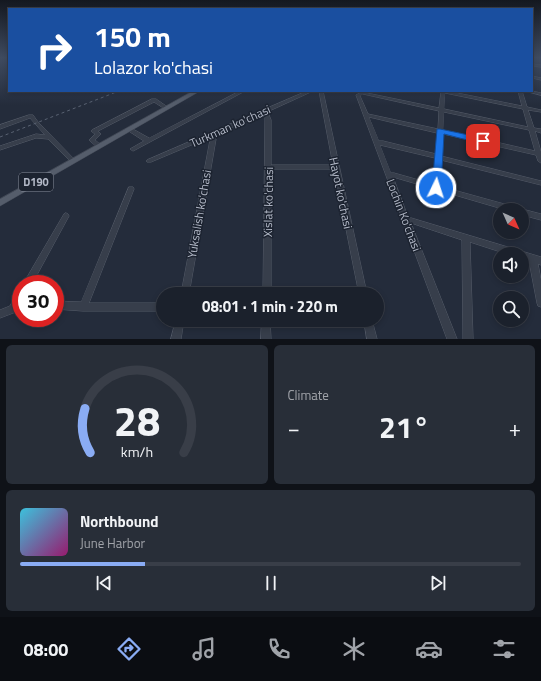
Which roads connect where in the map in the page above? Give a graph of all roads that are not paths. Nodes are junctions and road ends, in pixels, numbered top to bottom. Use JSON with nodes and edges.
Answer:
{"nodes":[{"id":1,"x":195,"y":92,"type":"edge"},
{"id":2,"x":241,"y":92,"type":"edge"},
{"id":3,"x":309,"y":92,"type":"edge"},
{"id":4,"x":320,"y":92,"type":"edge"},
{"id":5,"x":442,"y":92,"type":"edge"},
{"id":6,"x":447,"y":92,"type":"edge"},
{"id":7,"x":520,"y":92,"type":"edge"},
{"id":8,"x":167,"y":108,"type":"junction"},
{"id":9,"x":525,"y":108,"type":"junction"},
{"id":10,"x":442,"y":110,"type":"junction"},
{"id":11,"x":541,"y":111,"type":"edge"},
{"id":12,"x":264,"y":112,"type":"junction"},
{"id":13,"x":366,"y":115,"type":"junction"},
{"id":14,"x":0,"y":127,"type":"edge"},
{"id":15,"x":129,"y":129,"type":"junction"},
{"id":16,"x":531,"y":129,"type":"junction"},
{"id":17,"x":440,"y":131,"type":"junction"},
{"id":18,"x":541,"y":131,"type":"edge"},
{"id":19,"x":209,"y":136,"type":"junction"},
{"id":20,"x":49,"y":137,"type":"junction"},
{"id":21,"x":149,"y":141,"type":"junction"},
{"id":22,"x":377,"y":143,"type":"junction"},
{"id":23,"x":99,"y":146,"type":"junction"},
{"id":24,"x":0,"y":148,"type":"edge"},
{"id":25,"x":133,"y":149,"type":"dead end"},
{"id":26,"x":540,"y":154,"type":"edge"},
{"id":27,"x":438,"y":157,"type":"junction"},
{"id":28,"x":73,"y":161,"type":"junction"},
{"id":29,"x":149,"y":161,"type":"dead end"},
{"id":30,"x":541,"y":161,"type":"edge"},
{"id":31,"x":268,"y":167,"type":"junction"},
{"id":32,"x":335,"y":167,"type":"junction"},
{"id":33,"x":389,"y":175,"type":"junction"},
{"id":34,"x":541,"y":183,"type":"edge"},
{"id":35,"x":436,"y":188,"type":"junction"},
{"id":36,"x":131,"y":189,"type":"dead end"},
{"id":37,"x":0,"y":203,"type":"edge"},
{"id":38,"x":493,"y":204,"type":"edge"},
{"id":39,"x":529,"y":214,"type":"edge"},
{"id":40,"x":66,"y":216,"type":"dead end"},
{"id":41,"x":541,"y":217,"type":"edge"},
{"id":42,"x":406,"y":219,"type":"junction"},
{"id":43,"x":466,"y":236,"type":"junction"},
{"id":44,"x":498,"y":247,"type":"edge"},
{"id":45,"x":537,"y":260,"type":"edge"},
{"id":46,"x":32,"y":275,"type":"edge"},
{"id":47,"x":186,"y":287,"type":"edge"},
{"id":48,"x":267,"y":287,"type":"edge"},
{"id":49,"x":361,"y":287,"type":"edge"},
{"id":50,"x":541,"y":303,"type":"edge"},
{"id":51,"x":64,"y":306,"type":"edge"},
{"id":52,"x":83,"y":307,"type":"junction"},
{"id":53,"x":156,"y":308,"type":"edge"},
{"id":54,"x":12,"y":310,"type":"edge"},
{"id":55,"x":0,"y":314,"type":"edge"},
{"id":56,"x":179,"y":327,"type":"edge"},
{"id":57,"x":266,"y":327,"type":"edge"},
{"id":58,"x":369,"y":327,"type":"edge"},
{"id":59,"x":176,"y":339,"type":"edge"},
{"id":60,"x":266,"y":339,"type":"edge"},
{"id":61,"x":372,"y":339,"type":"edge"},
{"id":62,"x":452,"y":339,"type":"edge"},
{"id":63,"x":468,"y":339,"type":"edge"}],
"edges":[{"from":1,"to":8,"type":"main road"},
{"from":2,"to":21,"type":"street"},
{"from":3,"to":12,"type":"street","name":"Turkman ko'chasi"},
{"from":4,"to":32,"type":"street","name":"Hayot ko'chasi"},
{"from":5,"to":10,"type":"street"},
{"from":6,"to":9,"type":"street"},
{"from":7,"to":9,"type":"street"},
{"from":8,"to":15,"type":"main road"},
{"from":8,"to":23,"type":"street"},
{"from":9,"to":11,"type":"street"},
{"from":9,"to":16,"type":"street"},
{"from":10,"to":13,"type":"street","name":"Lochin Ko'chasi"},
{"from":10,"to":16,"type":"street"},
{"from":10,"to":17,"type":"street"},
{"from":12,"to":19,"type":"street","name":"Turkman ko'chasi"},
{"from":12,"to":31,"type":"street","name":"Xislat ko'chasi"},
{"from":13,"to":17,"type":"street"},
{"from":13,"to":22,"type":"street","name":"Lochin Ko'chasi"},
{"from":14,"to":20,"type":"street"},
{"from":15,"to":21,"type":"street"},
{"from":15,"to":23,"type":"main road"},
{"from":16,"to":18,"type":"street"},
{"from":16,"to":26,"type":"street"},
{"from":17,"to":26,"type":"street"},
{"from":17,"to":27,"type":"street"},
{"from":19,"to":29,"type":"street","name":"Turkman ko'chasi"},
{"from":19,"to":47,"type":"street","name":"Yuksalish ko'chasi"},
{"from":20,"to":24,"type":"street"},
{"from":20,"to":28,"type":"street"},
{"from":21,"to":25,"type":"street"},
{"from":22,"to":27,"type":"street"},
{"from":22,"to":33,"type":"street","name":"Lochin Ko'chasi"},
{"from":23,"to":28,"type":"main road"},
{"from":26,"to":30,"type":"street"},
{"from":27,"to":34,"type":"street"},
{"from":27,"to":35,"type":"street"},
{"from":28,"to":37,"type":"main road","number":"D190"},
{"from":31,"to":32,"type":"street"},
{"from":31,"to":48,"type":"street","name":"Xislat ko'chasi"},
{"from":32,"to":49,"type":"street","name":"Hayot ko'chasi"},
{"from":33,"to":35,"type":"street"},
{"from":33,"to":42,"type":"street","name":"Lochin Ko'chasi"},
{"from":35,"to":38,"type":"street"},
{"from":36,"to":52,"type":"street"},
{"from":39,"to":41,"type":"street"},
{"from":40,"to":46,"type":"street"},
{"from":42,"to":43,"type":"street"},
{"from":42,"to":62,"type":"street","name":"Lochin Ko'chasi"},
{"from":43,"to":44,"type":"street"},
{"from":43,"to":63,"type":"street"},
{"from":45,"to":50,"type":"street"},
{"from":51,"to":52,"type":"street"},
{"from":52,"to":53,"type":"street"},
{"from":54,"to":55,"type":"street"},
{"from":56,"to":59,"type":"street"},
{"from":57,"to":60,"type":"street"},
{"from":58,"to":61,"type":"street"}]}
